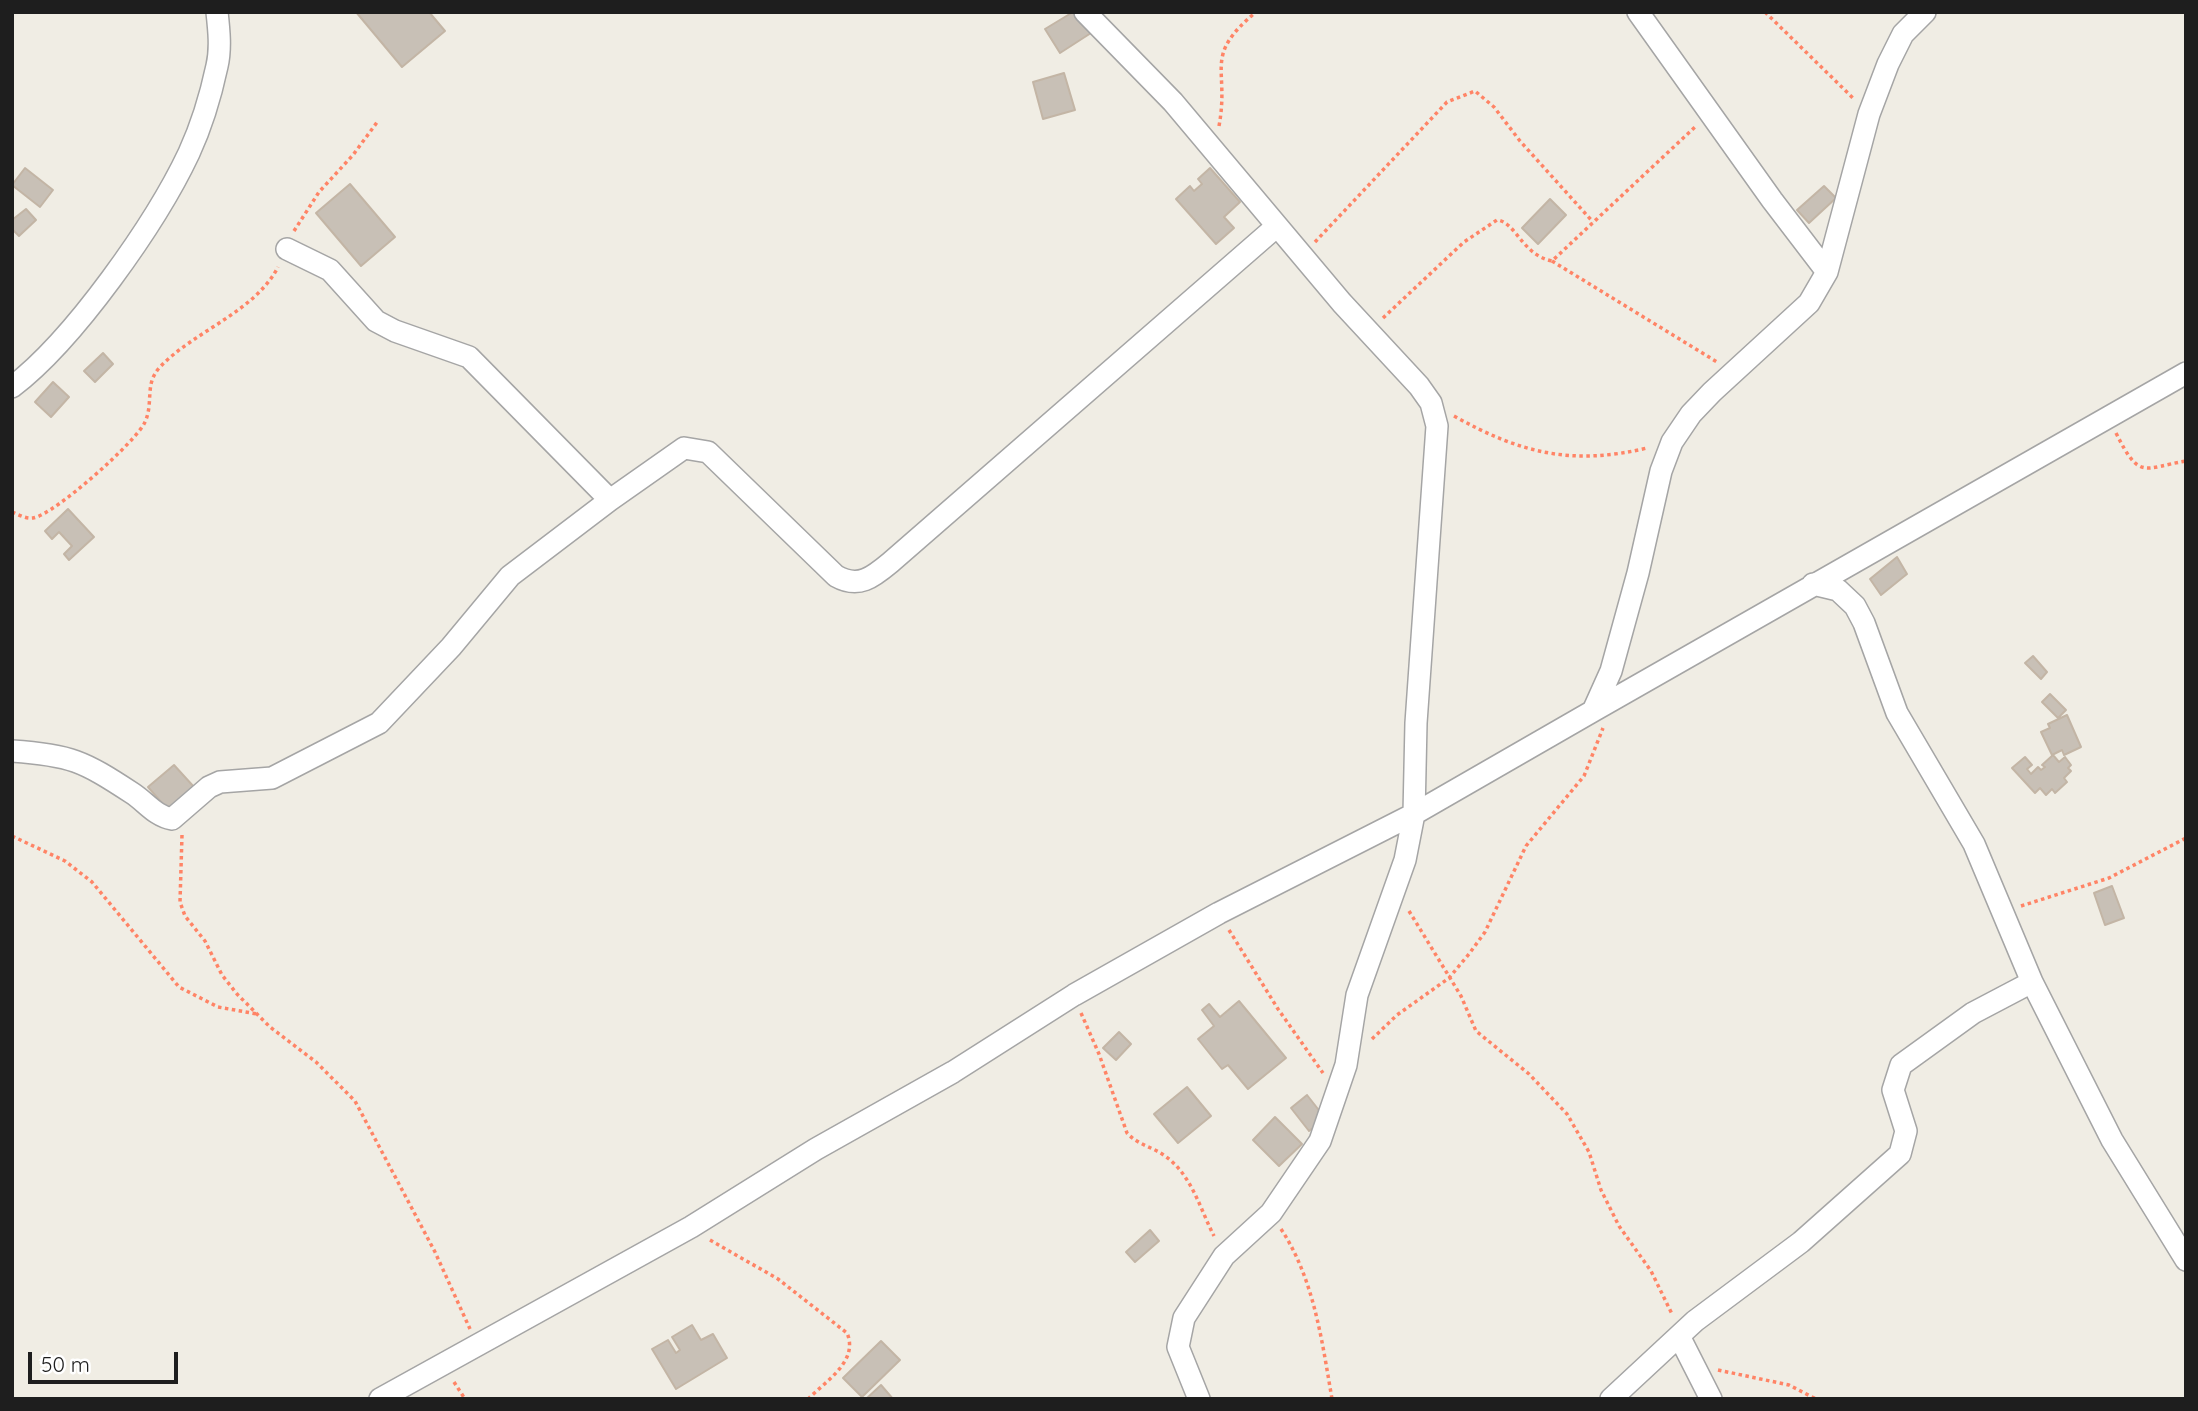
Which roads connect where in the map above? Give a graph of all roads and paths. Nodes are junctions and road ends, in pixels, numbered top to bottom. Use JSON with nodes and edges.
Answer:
{"nodes":[{"id":1,"x":217,"y":12,"type":"edge"},
{"id":2,"x":1084,"y":12,"type":"edge"},
{"id":3,"x":1256,"y":12,"type":"edge"},
{"id":4,"x":1638,"y":12,"type":"edge"},
{"id":5,"x":1765,"y":12,"type":"edge"},
{"id":6,"x":1925,"y":12,"type":"edge"},
{"id":7,"x":1710,"y":114,"type":"junction"},
{"id":8,"x":1869,"y":114,"type":"junction"},
{"id":9,"x":378,"y":121,"type":"dead end"},
{"id":10,"x":1215,"y":149,"type":"junction"},
{"id":11,"x":1593,"y":222,"type":"junction"},
{"id":12,"x":1277,"y":226,"type":"junction"},
{"id":13,"x":287,"y":249,"type":"junction"},
{"id":14,"x":1302,"y":256,"type":"junction"},
{"id":15,"x":1552,"y":261,"type":"junction"},
{"id":16,"x":1827,"y":272,"type":"junction"},
{"id":17,"x":1368,"y":332,"type":"junction"},
{"id":18,"x":1733,"y":372,"type":"junction"},
{"id":19,"x":2186,"y":373,"type":"edge"},
{"id":20,"x":12,"y":387,"type":"edge"},
{"id":21,"x":1431,"y":403,"type":"junction"},
{"id":22,"x":2108,"y":417,"type":"junction"},
{"id":23,"x":1672,"y":442,"type":"junction"},
{"id":24,"x":2186,"y":461,"type":"edge"},
{"id":25,"x":610,"y":500,"type":"junction"},
{"id":26,"x":12,"y":512,"type":"edge"},
{"id":27,"x":1813,"y":584,"type":"junction"},
{"id":28,"x":1615,"y":699,"type":"junction"},
{"id":29,"x":1593,"y":711,"type":"junction"},
{"id":30,"x":12,"y":751,"type":"edge"},
{"id":31,"x":182,"y":812,"type":"junction"},
{"id":32,"x":1415,"y":814,"type":"junction"},
{"id":33,"x":12,"y":836,"type":"edge"},
{"id":34,"x":2186,"y":838,"type":"edge"},
{"id":35,"x":1407,"y":901,"type":"dead end"},
{"id":36,"x":2002,"y":912,"type":"junction"},
{"id":37,"x":1219,"y":913,"type":"junction"},
{"id":38,"x":1449,"y":978,"type":"junction"},
{"id":39,"x":2032,"y":982,"type":"junction"},
{"id":40,"x":1074,"y":995,"type":"junction"},
{"id":41,"x":257,"y":1014,"type":"junction"},
{"id":42,"x":1346,"y":1065,"type":"junction"},
{"id":43,"x":1338,"y":1093,"type":"junction"},
{"id":44,"x":1270,"y":1213,"type":"junction"},
{"id":45,"x":691,"y":1227,"type":"junction"},
{"id":46,"x":1224,"y":1256,"type":"junction"},
{"id":47,"x":2186,"y":1260,"type":"edge"},
{"id":48,"x":1680,"y":1335,"type":"junction"},
{"id":49,"x":478,"y":1345,"type":"junction"},
{"id":50,"x":1696,"y":1365,"type":"junction"},
{"id":51,"x":380,"y":1399,"type":"edge"},
{"id":52,"x":808,"y":1399,"type":"edge"},
{"id":53,"x":1199,"y":1399,"type":"edge"},
{"id":54,"x":1332,"y":1399,"type":"edge"},
{"id":55,"x":1611,"y":1399,"type":"edge"},
{"id":56,"x":1711,"y":1399,"type":"edge"},
{"id":57,"x":1816,"y":1399,"type":"edge"}],
"edges":[{"from":1,"to":20,"type":"street"},
{"from":2,"to":10,"type":"street"},
{"from":3,"to":10,"type":"path"},
{"from":4,"to":7,"type":"street"},
{"from":5,"to":8,"type":"path"},
{"from":6,"to":8,"type":"street"},
{"from":7,"to":11,"type":"path"},
{"from":7,"to":16,"type":"street"},
{"from":8,"to":16,"type":"street"},
{"from":9,"to":13,"type":"path"},
{"from":10,"to":12,"type":"street"},
{"from":11,"to":14,"type":"path"},
{"from":11,"to":15,"type":"path"},
{"from":12,"to":14,"type":"street"},
{"from":12,"to":25,"type":"street"},
{"from":13,"to":25,"type":"street"},
{"from":13,"to":26,"type":"path"},
{"from":14,"to":17,"type":"street"},
{"from":15,"to":17,"type":"path"},
{"from":15,"to":18,"type":"path"},
{"from":16,"to":18,"type":"street"},
{"from":17,"to":21,"type":"street"},
{"from":18,"to":23,"type":"street"},
{"from":19,"to":22,"type":"street"},
{"from":21,"to":23,"type":"path"},
{"from":21,"to":32,"type":"street"},
{"from":22,"to":24,"type":"path"},
{"from":22,"to":27,"type":"street"},
{"from":23,"to":29,"type":"street"},
{"from":25,"to":31,"type":"street"},
{"from":27,"to":28,"type":"street"},
{"from":27,"to":36,"type":"street"},
{"from":28,"to":29,"type":"street"},
{"from":28,"to":38,"type":"path"},
{"from":29,"to":32,"type":"street"},
{"from":30,"to":31,"type":"street"},
{"from":31,"to":41,"type":"path"},
{"from":32,"to":37,"type":"street"},
{"from":32,"to":42,"type":"street"},
{"from":33,"to":41,"type":"path"},
{"from":34,"to":36,"type":"path"},
{"from":35,"to":38,"type":"path"},
{"from":36,"to":39,"type":"street"},
{"from":37,"to":40,"type":"street"},
{"from":37,"to":43,"type":"path"},
{"from":38,"to":42,"type":"path"},
{"from":38,"to":48,"type":"path"},
{"from":39,"to":47,"type":"street"},
{"from":39,"to":48,"type":"street"},
{"from":40,"to":45,"type":"street"},
{"from":40,"to":46,"type":"path"},
{"from":41,"to":49,"type":"path"},
{"from":42,"to":43,"type":"street"},
{"from":43,"to":44,"type":"street"},
{"from":44,"to":46,"type":"street"},
{"from":44,"to":54,"type":"path"},
{"from":45,"to":49,"type":"street"},
{"from":45,"to":52,"type":"path"},
{"from":46,"to":53,"type":"street"},
{"from":48,"to":50,"type":"street"},
{"from":48,"to":55,"type":"street"},
{"from":49,"to":51,"type":"street"},
{"from":50,"to":56,"type":"street"},
{"from":50,"to":57,"type":"path"}]}
